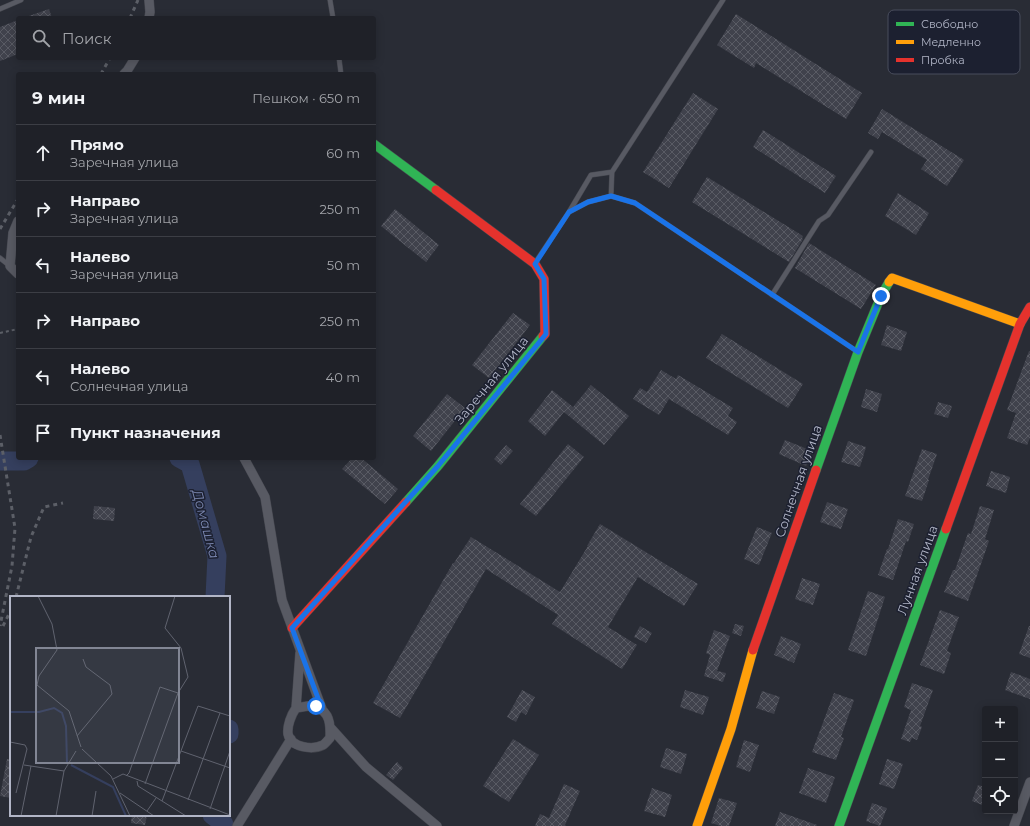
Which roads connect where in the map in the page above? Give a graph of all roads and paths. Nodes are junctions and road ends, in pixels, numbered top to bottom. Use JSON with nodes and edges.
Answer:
{"nodes":[{"id":1,"x":21,"y":0,"type":"edge"},
{"id":2,"x":149,"y":0,"type":"edge"},
{"id":3,"x":330,"y":0,"type":"edge"},
{"id":4,"x":723,"y":0,"type":"edge"},
{"id":5,"x":0,"y":9,"type":"edge"},
{"id":6,"x":149,"y":16,"type":"edge"},
{"id":7,"x":333,"y":16,"type":"edge"},
{"id":8,"x":134,"y":60,"type":"edge"},
{"id":9,"x":339,"y":60,"type":"edge"},
{"id":10,"x":126,"y":72,"type":"edge"},
{"id":11,"x":341,"y":72,"type":"edge"},
{"id":12,"x":376,"y":145,"type":"edge"},
{"id":13,"x":871,"y":152,"type":"dead end"},
{"id":14,"x":612,"y":172,"type":"junction"},
{"id":15,"x":611,"y":196,"type":"junction"},
{"id":16,"x":569,"y":212,"type":"junction"},
{"id":17,"x":16,"y":226,"type":"edge"},
{"id":18,"x":0,"y":258,"type":"edge"},
{"id":19,"x":535,"y":264,"type":"junction"},
{"id":20,"x":10,"y":266,"type":"junction"},
{"id":21,"x":16,"y":272,"type":"edge"},
{"id":22,"x":772,"y":295,"type":"junction"},
{"id":23,"x":1030,"y":307,"type":"edge"},
{"id":24,"x":1020,"y":324,"type":"junction"},
{"id":25,"x":16,"y":329,"type":"edge"},
{"id":26,"x":0,"y":333,"type":"edge"},
{"id":27,"x":858,"y":352,"type":"junction"},
{"id":28,"x":245,"y":460,"type":"edge"},
{"id":29,"x":292,"y":628,"type":"junction"},
{"id":30,"x":300,"y":650,"type":"junction"},
{"id":31,"x":296,"y":708,"type":"junction"},
{"id":32,"x":322,"y":709,"type":"junction"},
{"id":33,"x":330,"y":727,"type":"junction"},
{"id":34,"x":291,"y":739,"type":"junction"},
{"id":35,"x":1030,"y":782,"type":"edge"},
{"id":36,"x":237,"y":826,"type":"edge"},
{"id":37,"x":437,"y":826,"type":"edge"},
{"id":38,"x":696,"y":826,"type":"edge"},
{"id":39,"x":839,"y":826,"type":"edge"},
{"id":40,"x":1014,"y":826,"type":"edge"}],
"edges":[{"from":1,"to":5,"type":"lane"},
{"from":2,"to":6,"type":"street"},
{"from":3,"to":7,"type":"lane"},
{"from":4,"to":14,"type":"lane"},
{"from":8,"to":10,"type":"street"},
{"from":9,"to":11,"type":"lane"},
{"from":12,"to":19,"type":"street","name":"Заречная улица"},
{"from":13,"to":22,"type":"lane"},
{"from":14,"to":15,"type":"lane"},
{"from":14,"to":16,"type":"lane"},
{"from":15,"to":16,"type":"lane"},
{"from":15,"to":22,"type":"lane"},
{"from":16,"to":19,"type":"lane"},
{"from":17,"to":20,"type":"street"},
{"from":18,"to":20,"type":"lane"},
{"from":19,"to":29,"type":"street","name":"Заречная улица"},
{"from":20,"to":21,"type":"street"},
{"from":22,"to":27,"type":"lane"},
{"from":23,"to":24,"type":"street","name":"Лунная улица"},
{"from":24,"to":27,"type":"street","name":"Солнечная улица"},
{"from":24,"to":39,"type":"street","name":"Лунная улица"},
{"from":25,"to":26,"type":"path"},
{"from":27,"to":38,"type":"street","name":"Солнечная улица"},
{"from":28,"to":29,"type":"street"},
{"from":29,"to":30,"type":"street"},
{"from":30,"to":31,"type":"street"},
{"from":30,"to":32,"type":"street"},
{"from":31,"to":32,"type":"street"},
{"from":31,"to":34,"type":"street"},
{"from":32,"to":33,"type":"street"},
{"from":33,"to":34,"type":"street"},
{"from":33,"to":37,"type":"street"},
{"from":34,"to":36,"type":"street"},
{"from":35,"to":40,"type":"street"}]}
